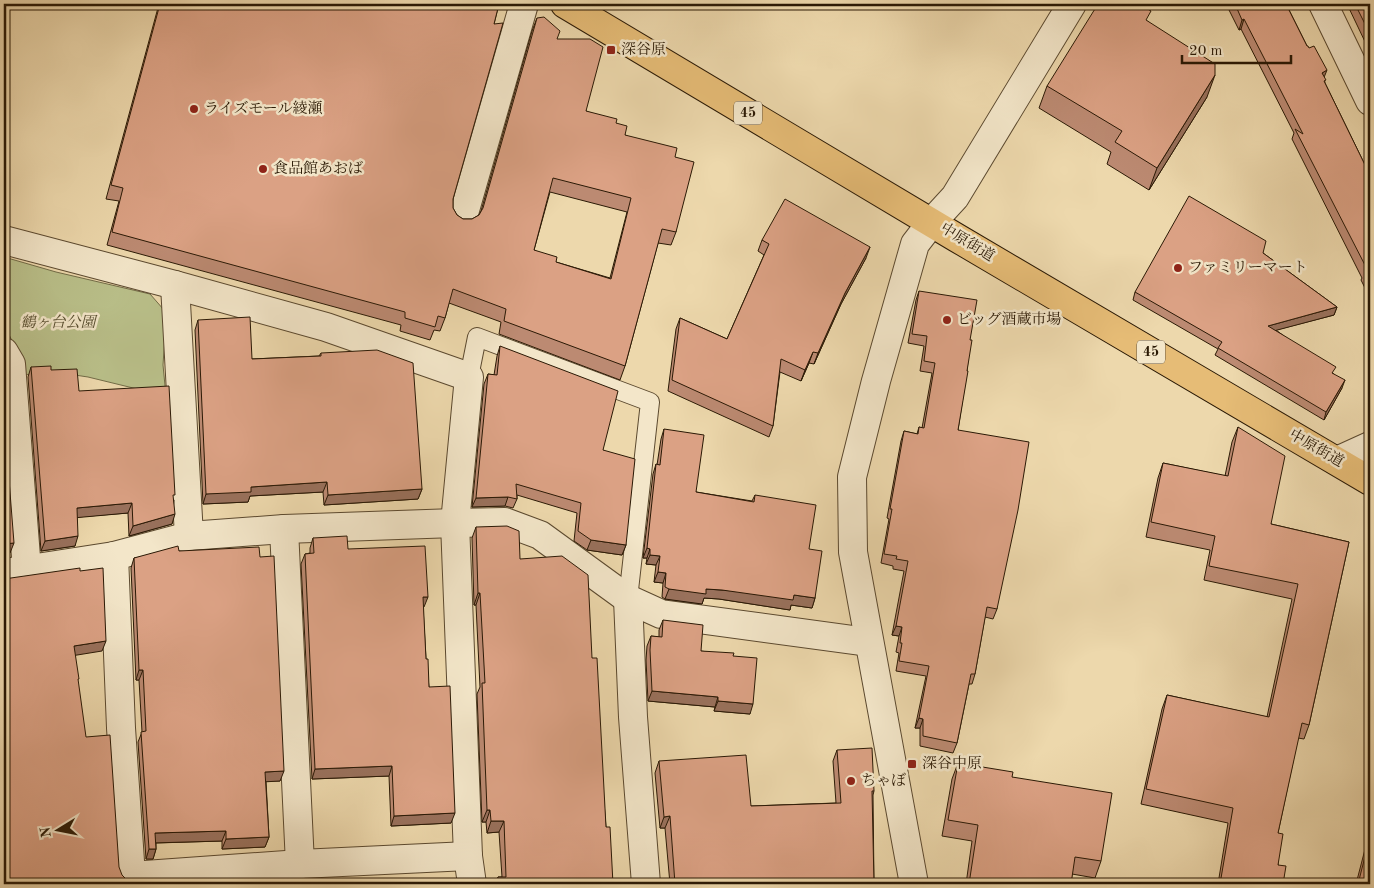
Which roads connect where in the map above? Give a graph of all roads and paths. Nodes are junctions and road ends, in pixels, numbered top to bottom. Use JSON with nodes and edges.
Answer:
{"nodes":[{"id":1,"x":524,"y":4,"type":"edge"},
{"id":2,"x":565,"y":4,"type":"edge"},
{"id":3,"x":1072,"y":4,"type":"edge"},
{"id":4,"x":1323,"y":4,"type":"edge"},
{"id":5,"x":1370,"y":101,"type":"edge"},
{"id":6,"x":463,"y":217,"type":"edge"},
{"id":7,"x":932,"y":222,"type":"junction"},
{"id":8,"x":4,"y":240,"type":"edge"},
{"id":9,"x":175,"y":285,"type":"junction"},
{"id":10,"x":4,"y":352,"type":"edge"},
{"id":11,"x":469,"y":377,"type":"junction"},
{"id":12,"x":1370,"y":446,"type":"edge"},
{"id":13,"x":1337,"y":461,"type":"junction"},
{"id":14,"x":1370,"y":481,"type":"edge"},
{"id":15,"x":455,"y":523,"type":"junction"},
{"id":16,"x":284,"y":529,"type":"junction"},
{"id":17,"x":189,"y":536,"type":"junction"},
{"id":18,"x":114,"y":556,"type":"junction"},
{"id":19,"x":15,"y":571,"type":"edge"},
{"id":20,"x":628,"y":599,"type":"junction"},
{"id":21,"x":868,"y":642,"type":"junction"},
{"id":22,"x":468,"y":856,"type":"junction"},
{"id":23,"x":300,"y":864,"type":"junction"},
{"id":24,"x":472,"y":884,"type":"edge"},
{"id":25,"x":646,"y":884,"type":"edge"},
{"id":26,"x":914,"y":884,"type":"edge"}],
"edges":[{"from":1,"to":6,"type":"street"},
{"from":2,"to":7,"type":"main road","name":"中原街道","number":"45"},
{"from":3,"to":7,"type":"street"},
{"from":4,"to":5,"type":"street"},
{"from":7,"to":13,"type":"main road","name":"中原街道","number":"45"},
{"from":7,"to":21,"type":"street"},
{"from":8,"to":9,"type":"street"},
{"from":9,"to":11,"type":"street"},
{"from":9,"to":17,"type":"street"},
{"from":10,"to":19,"type":"street"},
{"from":11,"to":15,"type":"street"},
{"from":11,"to":20,"type":"lane"},
{"from":12,"to":13,"type":"street"},
{"from":13,"to":14,"type":"main road","name":"中原街道","number":"45"},
{"from":15,"to":16,"type":"street"},
{"from":15,"to":20,"type":"street"},
{"from":15,"to":22,"type":"street"},
{"from":16,"to":17,"type":"street"},
{"from":16,"to":23,"type":"street"},
{"from":17,"to":18,"type":"street"},
{"from":18,"to":19,"type":"street"},
{"from":18,"to":23,"type":"street"},
{"from":20,"to":21,"type":"street"},
{"from":20,"to":25,"type":"street"},
{"from":21,"to":26,"type":"street"},
{"from":22,"to":23,"type":"street"},
{"from":22,"to":24,"type":"street"}]}
